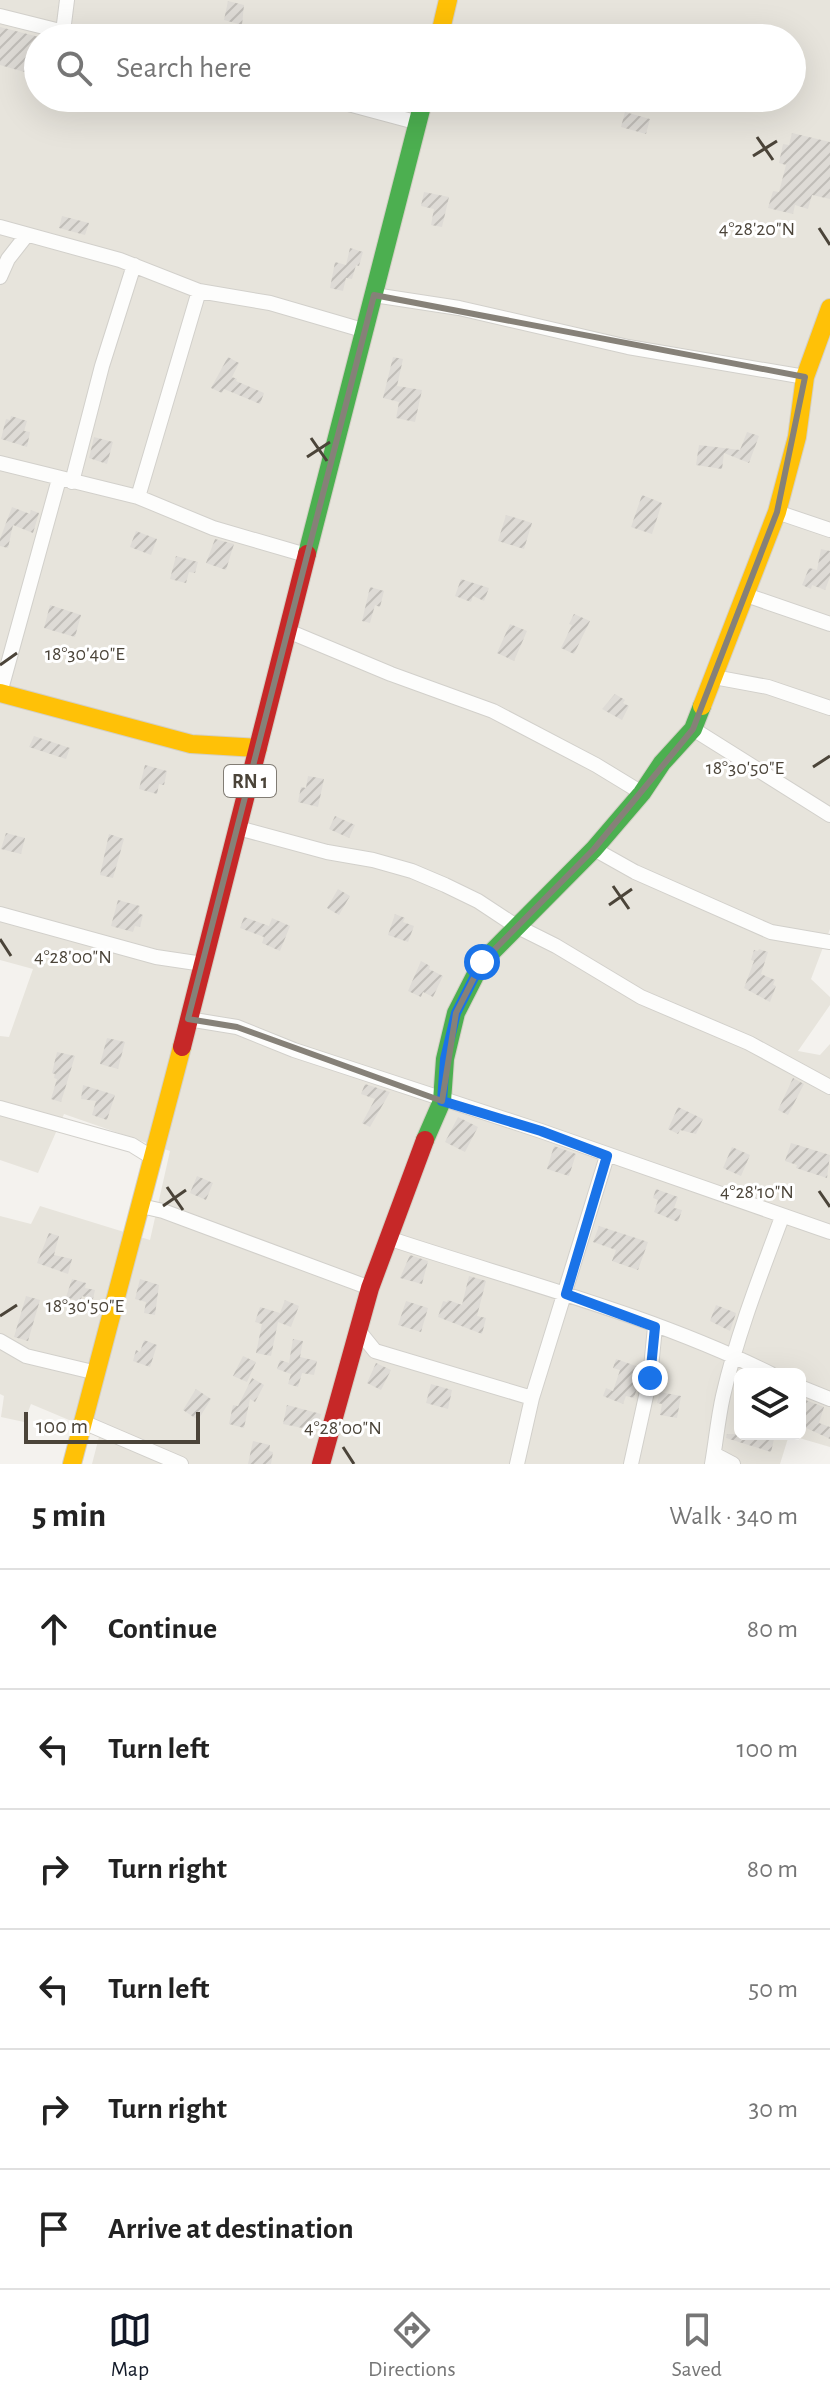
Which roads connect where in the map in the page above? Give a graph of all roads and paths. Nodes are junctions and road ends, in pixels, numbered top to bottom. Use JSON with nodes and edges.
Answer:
{"nodes":[{"id":1,"x":67,"y":0,"type":"edge"},
{"id":2,"x":448,"y":0,"type":"edge"},
{"id":3,"x":0,"y":16,"type":"edge"},
{"id":4,"x":32,"y":24,"type":"edge"},
{"id":5,"x":64,"y":24,"type":"edge"},
{"id":6,"x":442,"y":24,"type":"edge"},
{"id":7,"x":378,"y":112,"type":"edge"},
{"id":8,"x":421,"y":112,"type":"edge"},
{"id":9,"x":419,"y":123,"type":"junction"},
{"id":10,"x":0,"y":227,"type":"edge"},
{"id":11,"x":26,"y":236,"type":"junction"},
{"id":12,"x":134,"y":265,"type":"junction"},
{"id":13,"x":0,"y":277,"type":"edge"},
{"id":14,"x":199,"y":291,"type":"junction"},
{"id":15,"x":374,"y":295,"type":"junction"},
{"id":16,"x":830,"y":308,"type":"edge"},
{"id":17,"x":366,"y":331,"type":"junction"},
{"id":18,"x":805,"y":377,"type":"junction"},
{"id":19,"x":0,"y":463,"type":"edge"},
{"id":20,"x":66,"y":481,"type":"junction"},
{"id":21,"x":138,"y":497,"type":"junction"},
{"id":22,"x":777,"y":512,"type":"junction"},
{"id":23,"x":830,"y":530,"type":"edge"},
{"id":24,"x":306,"y":555,"type":"junction"},
{"id":25,"x":746,"y":595,"type":"junction"},
{"id":26,"x":830,"y":624,"type":"edge"},
{"id":27,"x":288,"y":631,"type":"junction"},
{"id":28,"x":714,"y":677,"type":"junction"},
{"id":29,"x":0,"y":693,"type":"edge"},
{"id":30,"x":830,"y":708,"type":"edge"},
{"id":31,"x":693,"y":729,"type":"junction"},
{"id":32,"x":258,"y":748,"type":"junction"},
{"id":33,"x":642,"y":793,"type":"junction"},
{"id":34,"x":830,"y":815,"type":"edge"},
{"id":35,"x":238,"y":828,"type":"junction"},
{"id":36,"x":594,"y":849,"type":"junction"},
{"id":37,"x":0,"y":914,"type":"edge"},
{"id":38,"x":516,"y":926,"type":"junction"},
{"id":39,"x":830,"y":942,"type":"edge"},
{"id":40,"x":203,"y":964,"type":"junction"},
{"id":41,"x":188,"y":1019,"type":"junction"},
{"id":42,"x":830,"y":1087,"type":"edge"},
{"id":43,"x":442,"y":1101,"type":"junction"},
{"id":44,"x":0,"y":1108,"type":"edge"},
{"id":45,"x":607,"y":1156,"type":"junction"},
{"id":46,"x":153,"y":1158,"type":"junction"},
{"id":47,"x":141,"y":1206,"type":"junction"},
{"id":48,"x":782,"y":1217,"type":"junction"},
{"id":49,"x":830,"y":1232,"type":"edge"},
{"id":50,"x":388,"y":1238,"type":"junction"},
{"id":51,"x":370,"y":1288,"type":"junction"},
{"id":52,"x":566,"y":1294,"type":"junction"},
{"id":53,"x":655,"y":1327,"type":"junction"},
{"id":54,"x":358,"y":1330,"type":"junction"},
{"id":55,"x":0,"y":1341,"type":"edge"},
{"id":56,"x":734,"y":1356,"type":"junction"},
{"id":57,"x":759,"y":1368,"type":"edge"},
{"id":58,"x":97,"y":1373,"type":"junction"},
{"id":59,"x":806,"y":1389,"type":"edge"},
{"id":60,"x":532,"y":1398,"type":"junction"},
{"id":61,"x":830,"y":1399,"type":"edge"},
{"id":62,"x":83,"y":1422,"type":"junction"},
{"id":63,"x":713,"y":1459,"type":"edge"},
{"id":64,"x":72,"y":1464,"type":"edge"},
{"id":65,"x":181,"y":1464,"type":"edge"},
{"id":66,"x":321,"y":1464,"type":"edge"},
{"id":67,"x":517,"y":1464,"type":"edge"},
{"id":68,"x":631,"y":1464,"type":"edge"},
{"id":69,"x":733,"y":1464,"type":"edge"}],
"edges":[{"from":1,"to":5,"type":"street"},
{"from":2,"to":6,"type":"street"},
{"from":3,"to":4,"type":"street"},
{"from":7,"to":9,"type":"street"},
{"from":8,"to":9,"type":"street","number":"RN 1"},
{"from":9,"to":15,"type":"street","number":"RN 1"},
{"from":10,"to":11,"type":"street"},
{"from":11,"to":12,"type":"street"},
{"from":11,"to":13,"type":"street"},
{"from":12,"to":14,"type":"street"},
{"from":12,"to":20,"type":"street"},
{"from":14,"to":17,"type":"street"},
{"from":14,"to":21,"type":"street"},
{"from":15,"to":17,"type":"street","number":"RN 1"},
{"from":15,"to":18,"type":"street"},
{"from":16,"to":18,"type":"street"},
{"from":17,"to":24,"type":"street","number":"RN 1"},
{"from":18,"to":22,"type":"street"},
{"from":19,"to":20,"type":"street"},
{"from":20,"to":21,"type":"street"},
{"from":20,"to":29,"type":"street"},
{"from":21,"to":24,"type":"street"},
{"from":22,"to":23,"type":"street"},
{"from":22,"to":25,"type":"street"},
{"from":24,"to":27,"type":"street","number":"RN 1"},
{"from":25,"to":26,"type":"street"},
{"from":25,"to":28,"type":"street"},
{"from":27,"to":32,"type":"street","number":"RN 1"},
{"from":27,"to":33,"type":"street"},
{"from":28,"to":30,"type":"street"},
{"from":28,"to":31,"type":"street"},
{"from":29,"to":32,"type":"street"},
{"from":31,"to":33,"type":"street"},
{"from":31,"to":34,"type":"street"},
{"from":32,"to":35,"type":"street","number":"RN 1"},
{"from":33,"to":36,"type":"street"},
{"from":35,"to":38,"type":"street"},
{"from":35,"to":40,"type":"street","number":"RN 1"},
{"from":36,"to":38,"type":"street"},
{"from":36,"to":39,"type":"street"},
{"from":37,"to":40,"type":"street"},
{"from":38,"to":42,"type":"street"},
{"from":38,"to":43,"type":"street"},
{"from":40,"to":41,"type":"street","number":"RN 1"},
{"from":41,"to":43,"type":"street"},
{"from":41,"to":46,"type":"street","number":"RN 1"},
{"from":43,"to":45,"type":"street"},
{"from":43,"to":50,"type":"street"},
{"from":44,"to":46,"type":"street"},
{"from":45,"to":48,"type":"street"},
{"from":45,"to":52,"type":"street"},
{"from":46,"to":47,"type":"street","number":"RN 1"},
{"from":47,"to":51,"type":"street"},
{"from":47,"to":58,"type":"street","number":"RN 1"},
{"from":48,"to":49,"type":"street"},
{"from":48,"to":56,"type":"street"},
{"from":50,"to":51,"type":"street"},
{"from":50,"to":52,"type":"street"},
{"from":51,"to":54,"type":"street"},
{"from":52,"to":53,"type":"street"},
{"from":52,"to":60,"type":"street"},
{"from":53,"to":56,"type":"street"},
{"from":53,"to":68,"type":"street"},
{"from":54,"to":60,"type":"street"},
{"from":54,"to":66,"type":"street"},
{"from":55,"to":58,"type":"street"},
{"from":56,"to":57,"type":"street"},
{"from":56,"to":63,"type":"street"},
{"from":58,"to":62,"type":"street","number":"RN 1"},
{"from":59,"to":61,"type":"street"},
{"from":60,"to":67,"type":"street"},
{"from":62,"to":64,"type":"street","number":"RN 1"},
{"from":62,"to":65,"type":"street"},
{"from":63,"to":69,"type":"street"}]}
